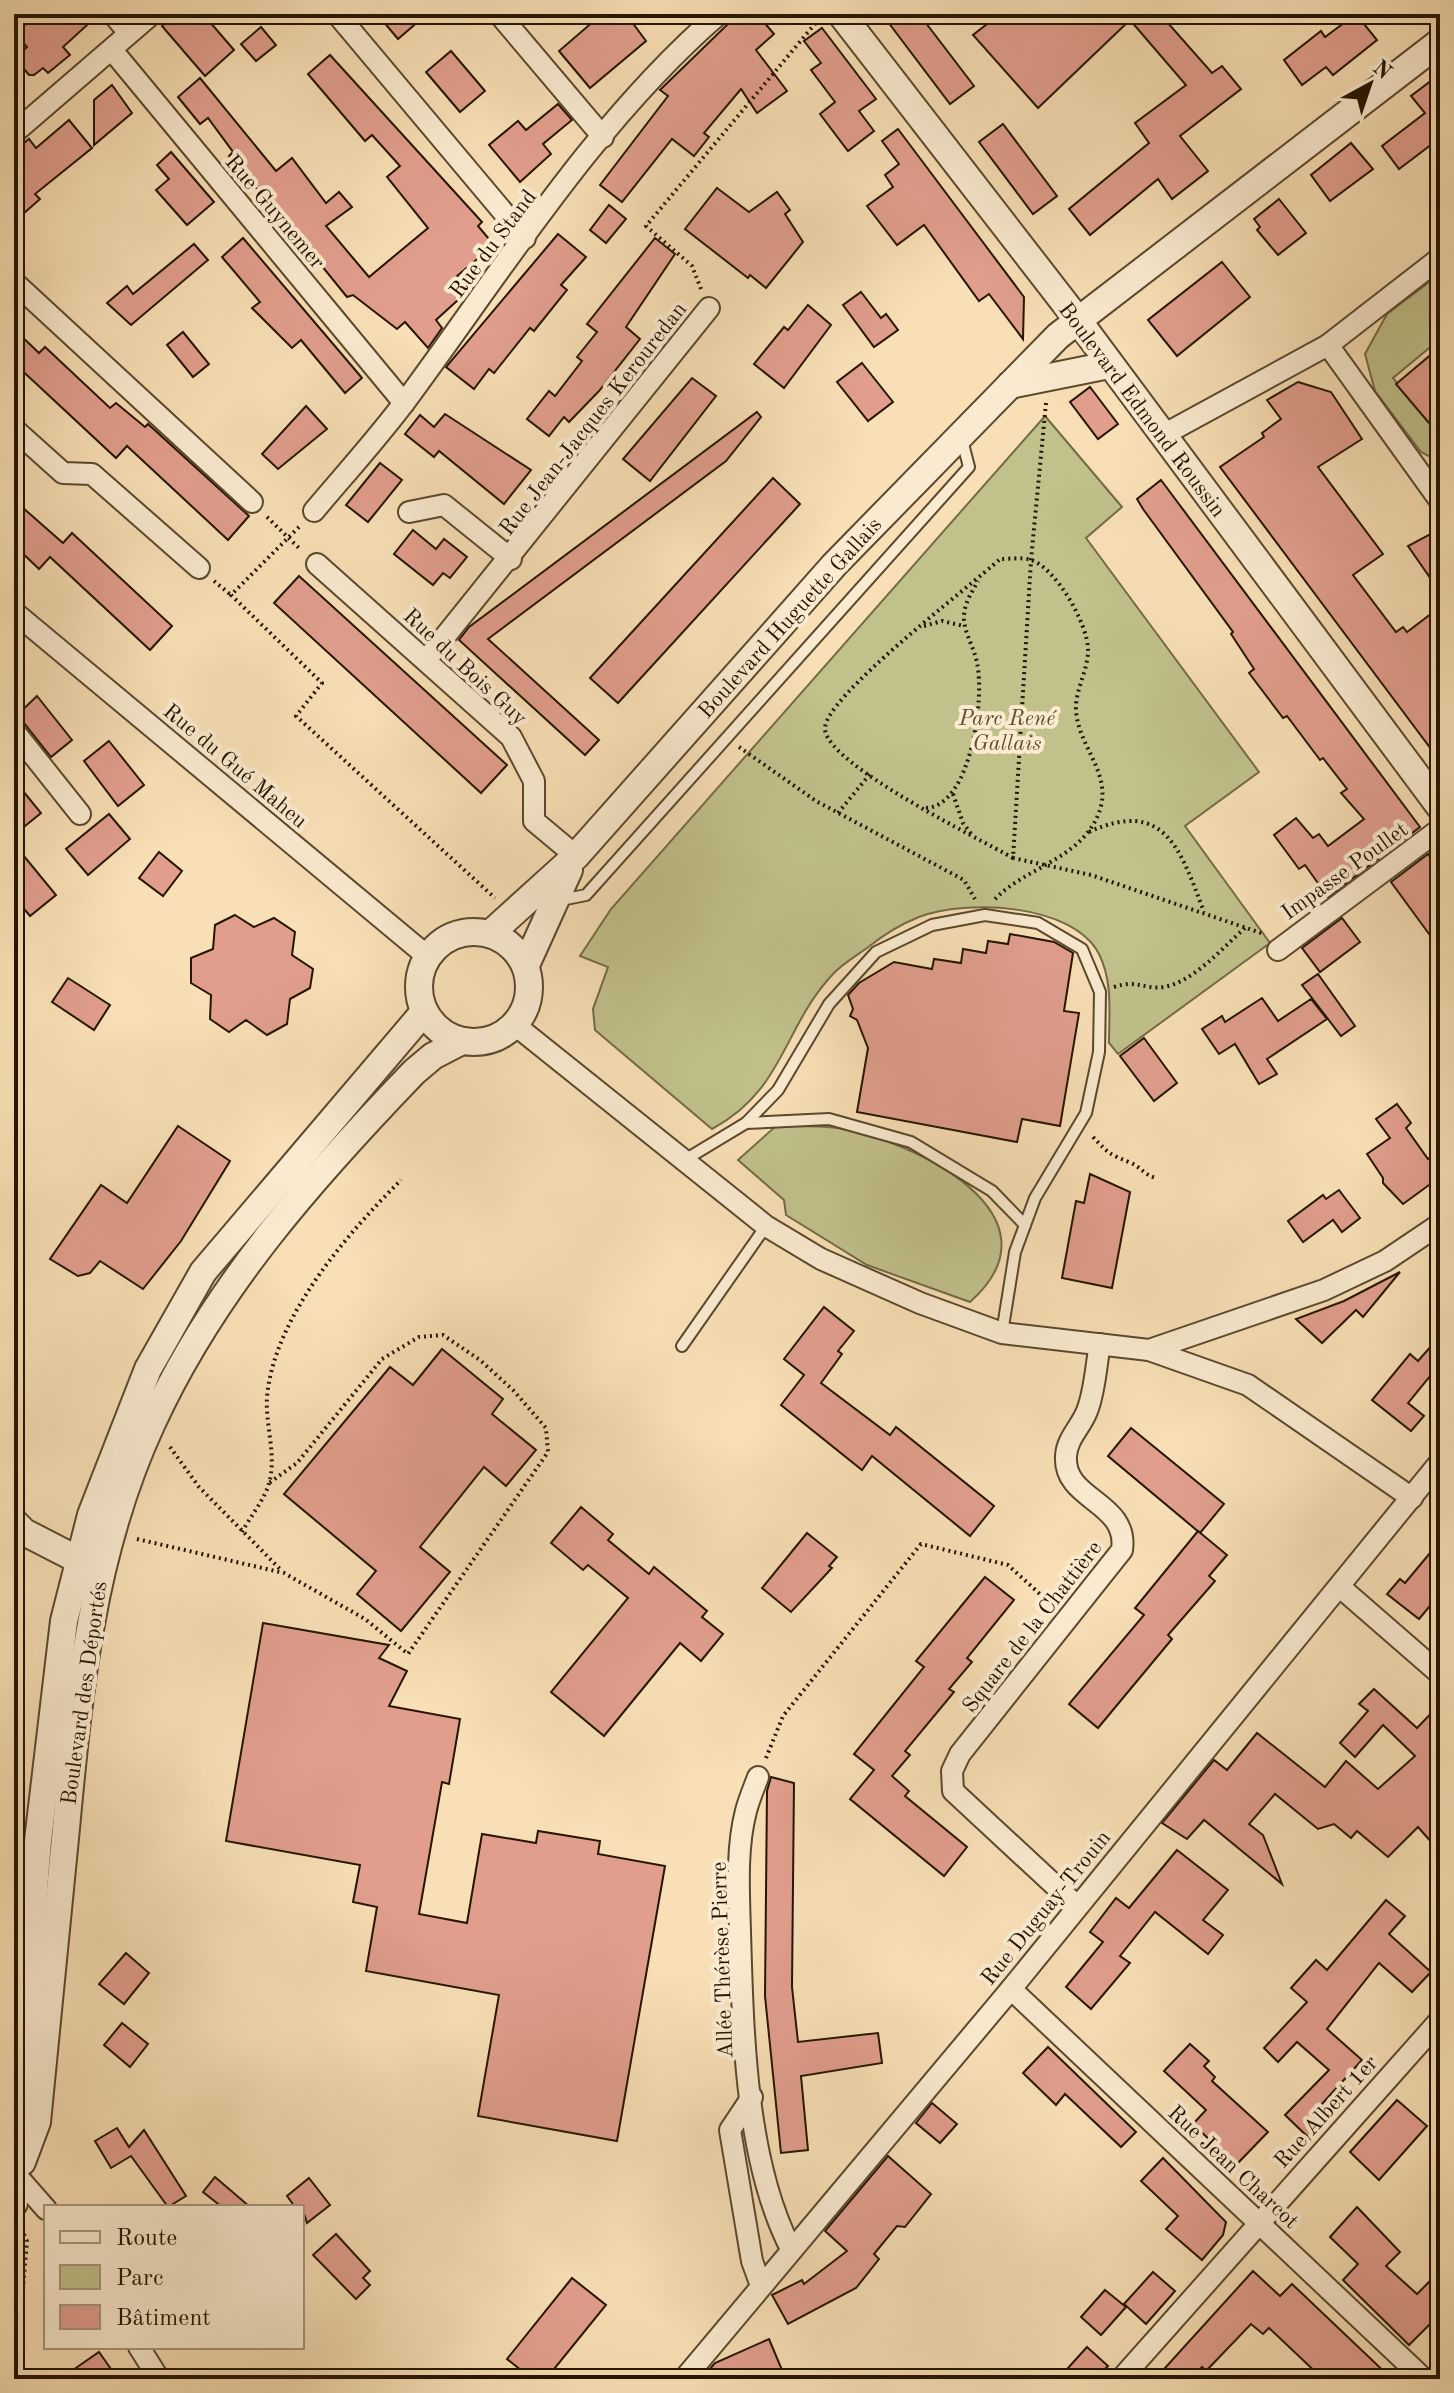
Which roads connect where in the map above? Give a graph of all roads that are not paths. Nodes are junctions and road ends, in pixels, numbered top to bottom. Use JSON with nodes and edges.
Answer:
{"nodes":[{"id":1,"x":113,"y":14,"type":"edge"},
{"id":2,"x":152,"y":14,"type":"edge"},
{"id":3,"x":337,"y":14,"type":"edge"},
{"id":4,"x":499,"y":14,"type":"edge"},
{"id":5,"x":719,"y":14,"type":"edge"},
{"id":6,"x":841,"y":14,"type":"edge"},
{"id":7,"x":129,"y":33,"type":"junction"},
{"id":8,"x":1440,"y":42,"type":"edge"},
{"id":9,"x":112,"y":50,"type":"junction"},
{"id":10,"x":14,"y":133,"type":"edge"},
{"id":11,"x":603,"y":137,"type":"junction"},
{"id":12,"x":525,"y":238,"type":"junction"},
{"id":13,"x":1440,"y":258,"type":"edge"},
{"id":14,"x":14,"y":282,"type":"edge"},
{"id":15,"x":709,"y":308,"type":"road end"},
{"id":16,"x":1077,"y":319,"type":"junction"},
{"id":17,"x":1328,"y":345,"type":"junction"},
{"id":18,"x":1109,"y":365,"type":"junction"},
{"id":19,"x":1010,"y":385,"type":"junction"},
{"id":20,"x":404,"y":403,"type":"junction"},
{"id":21,"x":14,"y":429,"type":"edge"},
{"id":22,"x":960,"y":435,"type":"junction"},
{"id":23,"x":1163,"y":435,"type":"junction"},
{"id":24,"x":1440,"y":501,"type":"edge"},
{"id":25,"x":252,"y":502,"type":"road end"},
{"id":26,"x":314,"y":511,"type":"road end"},
{"id":27,"x":409,"y":512,"type":"dead end"},
{"id":28,"x":511,"y":559,"type":"junction"},
{"id":29,"x":317,"y":564,"type":"road end"},
{"id":30,"x":199,"y":568,"type":"dead end"},
{"id":31,"x":14,"y":612,"type":"edge"},
{"id":32,"x":426,"y":660,"type":"junction"},
{"id":33,"x":14,"y":731,"type":"edge"},
{"id":34,"x":1440,"y":807,"type":"edge"},
{"id":35,"x":80,"y":814,"type":"dead end"},
{"id":36,"x":1440,"y":829,"type":"edge"},
{"id":37,"x":576,"y":856,"type":"junction"},
{"id":38,"x":555,"y":902,"type":"junction"},
{"id":39,"x":491,"y":933,"type":"junction"},
{"id":40,"x":1284,"y":945,"type":"road end"},
{"id":41,"x":427,"y":956,"type":"junction"},
{"id":42,"x":526,"y":965,"type":"junction"},
{"id":43,"x":424,"y":1012,"type":"junction"},
{"id":44,"x":515,"y":1025,"type":"junction"},
{"id":45,"x":462,"y":1041,"type":"junction"},
{"id":46,"x":746,"y":1123,"type":"junction"},
{"id":47,"x":682,"y":1161,"type":"junction"},
{"id":48,"x":1440,"y":1224,"type":"edge"},
{"id":49,"x":1025,"y":1225,"type":"junction"},
{"id":50,"x":766,"y":1226,"type":"junction"},
{"id":51,"x":1002,"y":1333,"type":"junction"},
{"id":52,"x":1100,"y":1344,"type":"junction"},
{"id":53,"x":682,"y":1346,"type":"dead end"},
{"id":54,"x":1149,"y":1350,"type":"junction"},
{"id":55,"x":1440,"y":1462,"type":"edge"},
{"id":56,"x":1412,"y":1498,"type":"junction"},
{"id":57,"x":15,"y":1523,"type":"edge"},
{"id":58,"x":89,"y":1565,"type":"junction"},
{"id":59,"x":1340,"y":1587,"type":"junction"},
{"id":60,"x":1440,"y":1674,"type":"edge"},
{"id":61,"x":758,"y":1777,"type":"road end"},
{"id":62,"x":1077,"y":1906,"type":"junction"},
{"id":63,"x":1011,"y":1989,"type":"junction"},
{"id":64,"x":1440,"y":2020,"type":"edge"},
{"id":65,"x":16,"y":2085,"type":"edge"},
{"id":66,"x":752,"y":2097,"type":"junction"},
{"id":67,"x":17,"y":2176,"type":"junction"},
{"id":68,"x":44,"y":2207,"type":"edge"},
{"id":69,"x":17,"y":2215,"type":"edge"},
{"id":70,"x":1257,"y":2222,"type":"junction"},
{"id":71,"x":791,"y":2249,"type":"junction"},
{"id":72,"x":760,"y":2283,"type":"junction"},
{"id":73,"x":140,"y":2349,"type":"edge"},
{"id":74,"x":159,"y":2379,"type":"edge"},
{"id":75,"x":684,"y":2379,"type":"edge"},
{"id":76,"x":1121,"y":2379,"type":"edge"},
{"id":77,"x":1424,"y":2379,"type":"edge"}],
"edges":[{"from":1,"to":7,"type":"street"},
{"from":2,"to":7,"type":"street"},
{"from":3,"to":12,"type":"street"},
{"from":4,"to":11,"type":"street"},
{"from":5,"to":11,"type":"street","name":"Rue du Stand"},
{"from":6,"to":16,"type":"street","name":"Boulevard Edmond Roussin"},
{"from":7,"to":9,"type":"street"},
{"from":8,"to":16,"type":"street","name":"Boulevard Huguette Gallais"},
{"from":9,"to":10,"type":"street"},
{"from":9,"to":20,"type":"street","name":"Rue Guynemer"},
{"from":11,"to":12,"type":"street","name":"Rue du Stand"},
{"from":12,"to":20,"type":"street","name":"Rue du Stand"},
{"from":13,"to":17,"type":"street"},
{"from":14,"to":25,"type":"street"},
{"from":15,"to":28,"type":"street","name":"Rue Jean-Jacques Kerouredan"},
{"from":16,"to":18,"type":"street","name":"Boulevard Edmond Roussin"},
{"from":16,"to":19,"type":"street","name":"Boulevard Huguette Gallais"},
{"from":17,"to":23,"type":"street"},
{"from":17,"to":24,"type":"street"},
{"from":18,"to":19,"type":"street"},
{"from":18,"to":23,"type":"street","name":"Boulevard Edmond Roussin"},
{"from":19,"to":22,"type":"street","name":"Boulevard Huguette Gallais"},
{"from":20,"to":26,"type":"street","name":"Rue du Stand"},
{"from":21,"to":30,"type":"street"},
{"from":22,"to":37,"type":"street","name":"Boulevard Huguette Gallais"},
{"from":22,"to":38,"type":"lane"},
{"from":23,"to":34,"type":"street","name":"Boulevard Edmond Roussin"},
{"from":27,"to":28,"type":"street","name":"Rue Jean-Jacques Kerouredan"},
{"from":28,"to":32,"type":"street","name":"Rue Jean-Jacques Kerouredan"},
{"from":29,"to":32,"type":"street","name":"Rue du Bois Guy"},
{"from":31,"to":41,"type":"street","name":"Rue du Gué Maheu"},
{"from":32,"to":37,"type":"street","name":"Rue du Bois Guy"},
{"from":33,"to":35,"type":"street"},
{"from":36,"to":40,"type":"street","name":"Impasse Poullet"},
{"from":37,"to":38,"type":"street","name":"Boulevard Huguette Gallais"},
{"from":37,"to":39,"type":"street","name":"Boulevard Huguette Gallais"},
{"from":38,"to":42,"type":"street","name":"Boulevard Huguette Gallais"},
{"from":39,"to":41,"type":"street"},
{"from":39,"to":42,"type":"street"},
{"from":41,"to":43,"type":"street"},
{"from":42,"to":44,"type":"street"},
{"from":43,"to":45,"type":"street"},
{"from":43,"to":58,"type":"street","name":"Boulevard des Déportés"},
{"from":44,"to":45,"type":"street"},
{"from":44,"to":47,"type":"street"},
{"from":45,"to":58,"type":"street","name":"Boulevard des Déportés"},
{"from":46,"to":47,"type":"lane"},
{"from":46,"to":49,"type":"lane"},
{"from":46,"to":49,"type":"lane"},
{"from":47,"to":50,"type":"street"},
{"from":48,"to":54,"type":"street"},
{"from":49,"to":51,"type":"lane"},
{"from":50,"to":51,"type":"street"},
{"from":50,"to":53,"type":"lane"},
{"from":51,"to":52,"type":"street"},
{"from":52,"to":54,"type":"street"},
{"from":52,"to":62,"type":"street","name":"Square de la Chattière"},
{"from":54,"to":56,"type":"street"},
{"from":55,"to":56,"type":"street","name":"Rue Duguay-Trouin"},
{"from":56,"to":59,"type":"street","name":"Rue Duguay-Trouin"},
{"from":57,"to":58,"type":"street"},
{"from":58,"to":65,"type":"street","name":"Boulevard des Déportés"},
{"from":58,"to":67,"type":"street","name":"Boulevard des Déportés"},
{"from":59,"to":60,"type":"street"},
{"from":59,"to":62,"type":"street","name":"Rue Duguay-Trouin"},
{"from":61,"to":66,"type":"street","name":"Allée Thérèse Pierre"},
{"from":62,"to":63,"type":"street","name":"Rue Duguay-Trouin"},
{"from":63,"to":70,"type":"street","name":"Rue Jean Charcot"},
{"from":63,"to":71,"type":"street","name":"Rue Duguay-Trouin"},
{"from":64,"to":70,"type":"street","name":"Rue Albert 1er"},
{"from":65,"to":67,"type":"street","name":"Boulevard des Déportés"},
{"from":66,"to":71,"type":"street","name":"Allée Thérèse Pierre"},
{"from":66,"to":72,"type":"street"},
{"from":67,"to":68,"type":"street"},
{"from":67,"to":69,"type":"street"},
{"from":70,"to":76,"type":"street","name":"Rue Albert 1er"},
{"from":70,"to":77,"type":"street","name":"Rue Jean Charcot"},
{"from":71,"to":72,"type":"street","name":"Rue Duguay-Trouin"},
{"from":72,"to":75,"type":"street","name":"Rue Duguay-Trouin"},
{"from":73,"to":74,"type":"street"}]}
